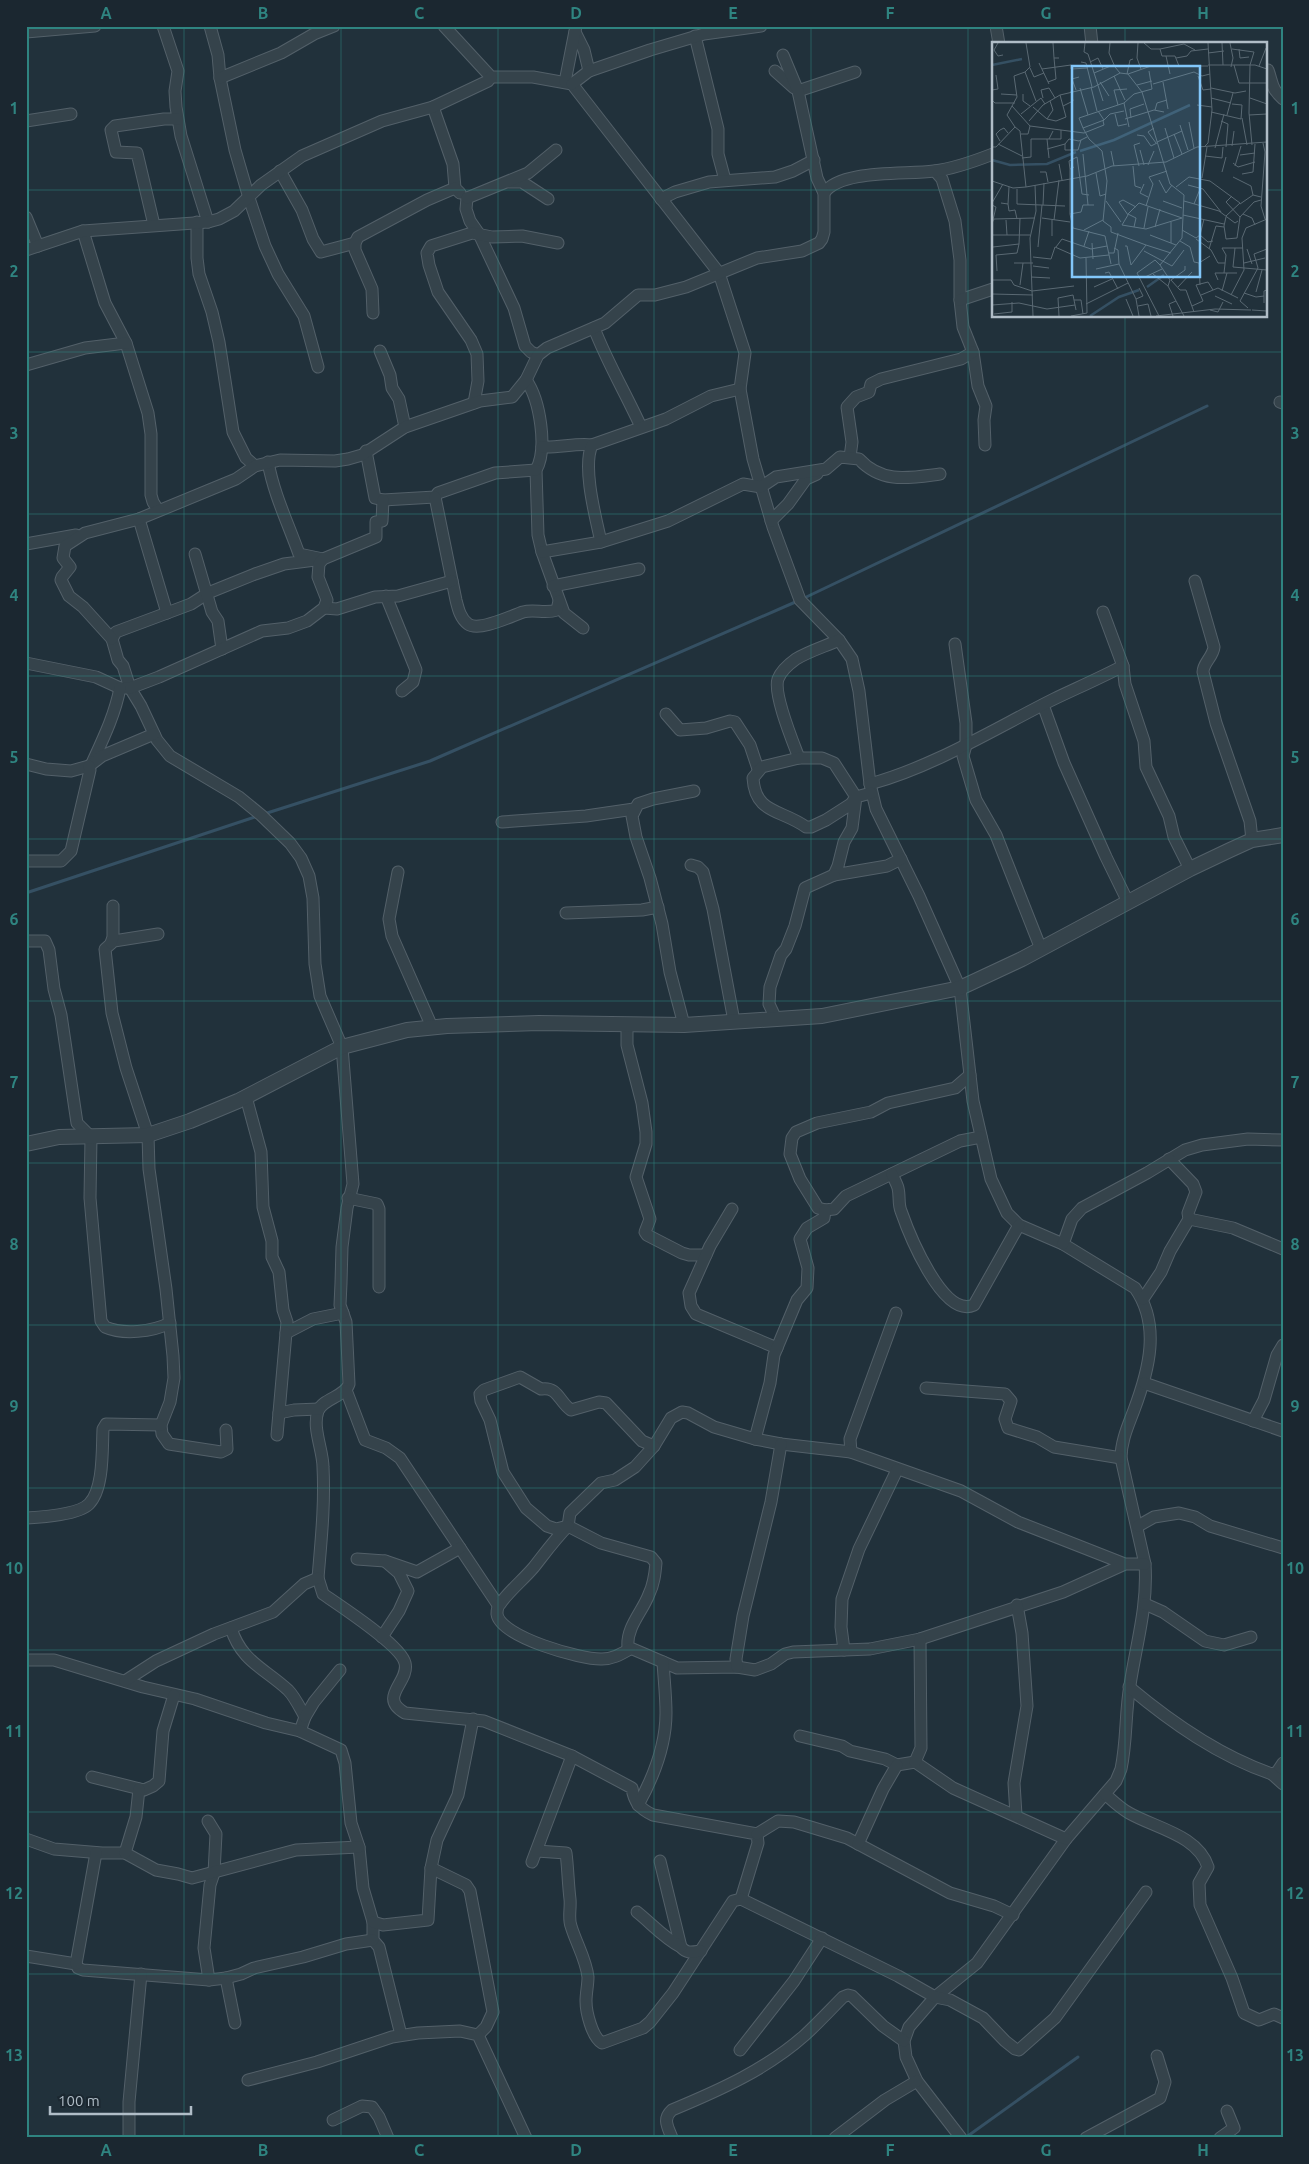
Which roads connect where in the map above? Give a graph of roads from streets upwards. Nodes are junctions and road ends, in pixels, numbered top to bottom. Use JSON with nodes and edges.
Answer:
{"nodes":[{"id":1,"x":95,"y":26,"type":"edge"},
{"id":2,"x":163,"y":26,"type":"edge"},
{"id":3,"x":210,"y":26,"type":"edge"},
{"id":4,"x":334,"y":26,"type":"edge"},
{"id":5,"x":444,"y":26,"type":"edge"},
{"id":6,"x":761,"y":26,"type":"edge"},
{"id":7,"x":996,"y":26,"type":"edge"},
{"id":8,"x":1090,"y":26,"type":"edge"},
{"id":9,"x":576,"y":29,"type":"edge"},
{"id":10,"x":312,"y":30,"type":"edge"},
{"id":11,"x":26,"y":32,"type":"edge"},
{"id":12,"x":702,"y":32,"type":"edge"},
{"id":13,"x":999,"y":42,"type":"edge"},
{"id":14,"x":1092,"y":42,"type":"edge"},
{"id":15,"x":783,"y":54,"type":"dead end"},
{"id":16,"x":1266,"y":70,"type":"edge"},
{"id":17,"x":589,"y":71,"type":"junction"},
{"id":18,"x":775,"y":72,"type":"dead end"},
{"id":19,"x":855,"y":72,"type":"dead end"},
{"id":20,"x":491,"y":77,"type":"junction"},
{"id":21,"x":220,"y":78,"type":"junction"},
{"id":22,"x":568,"y":83,"type":"junction"},
{"id":23,"x":798,"y":91,"type":"junction"},
{"id":24,"x":1283,"y":99,"type":"edge"},
{"id":25,"x":433,"y":107,"type":"junction"},
{"id":26,"x":71,"y":114,"type":"dead end"},
{"id":27,"x":177,"y":119,"type":"junction"},
{"id":28,"x":26,"y":121,"type":"edge"},
{"id":29,"x":556,"y":150,"type":"dead end"},
{"id":30,"x":992,"y":154,"type":"edge"},
{"id":31,"x":814,"y":160,"type":"junction"},
{"id":32,"x":280,"y":171,"type":"junction"},
{"id":33,"x":935,"y":171,"type":"junction"},
{"id":34,"x":725,"y":180,"type":"junction"},
{"id":35,"x":507,"y":183,"type":"junction"},
{"id":36,"x":455,"y":188,"type":"junction"},
{"id":37,"x":824,"y":193,"type":"junction"},
{"id":38,"x":249,"y":198,"type":"junction"},
{"id":39,"x":467,"y":198,"type":"junction"},
{"id":40,"x":548,"y":199,"type":"dead end"},
{"id":41,"x":661,"y":199,"type":"junction"},
{"id":42,"x":26,"y":217,"type":"edge"},
{"id":43,"x":203,"y":222,"type":"junction"},
{"id":44,"x":154,"y":224,"type":"junction"},
{"id":45,"x":82,"y":231,"type":"junction"},
{"id":46,"x":479,"y":234,"type":"junction"},
{"id":47,"x":355,"y":243,"type":"junction"},
{"id":48,"x":558,"y":243,"type":"dead end"},
{"id":49,"x":38,"y":246,"type":"junction"},
{"id":50,"x":26,"y":250,"type":"edge"},
{"id":51,"x":719,"y":273,"type":"junction"},
{"id":52,"x":992,"y":289,"type":"edge"},
{"id":53,"x":960,"y":300,"type":"junction"},
{"id":54,"x":373,"y":313,"type":"dead end"},
{"id":55,"x":594,"y":328,"type":"junction"},
{"id":56,"x":126,"y":343,"type":"junction"},
{"id":57,"x":380,"y":351,"type":"dead end"},
{"id":58,"x":973,"y":352,"type":"junction"},
{"id":59,"x":538,"y":355,"type":"junction"},
{"id":60,"x":26,"y":366,"type":"edge"},
{"id":61,"x":318,"y":367,"type":"dead end"},
{"id":62,"x":526,"y":380,"type":"junction"},
{"id":63,"x":740,"y":389,"type":"junction"},
{"id":64,"x":474,"y":403,"type":"junction"},
{"id":65,"x":405,"y":427,"type":"junction"},
{"id":66,"x":641,"y":427,"type":"junction"},
{"id":67,"x":592,"y":445,"type":"junction"},
{"id":68,"x":986,"y":445,"type":"dead end"},
{"id":69,"x":542,"y":446,"type":"junction"},
{"id":70,"x":366,"y":451,"type":"junction"},
{"id":71,"x":850,"y":457,"type":"junction"},
{"id":72,"x":268,"y":462,"type":"junction"},
{"id":73,"x":255,"y":466,"type":"junction"},
{"id":74,"x":536,"y":470,"type":"junction"},
{"id":75,"x":819,"y":470,"type":"junction"},
{"id":76,"x":940,"y":474,"type":"dead end"},
{"id":77,"x":761,"y":487,"type":"junction"},
{"id":78,"x":435,"y":497,"type":"junction"},
{"id":79,"x":383,"y":500,"type":"junction"},
{"id":80,"x":158,"y":510,"type":"junction"},
{"id":81,"x":139,"y":519,"type":"junction"},
{"id":82,"x":771,"y":521,"type":"junction"},
{"id":83,"x":85,"y":533,"type":"junction"},
{"id":84,"x":602,"y":542,"type":"junction"},
{"id":85,"x":26,"y":544,"type":"edge"},
{"id":86,"x":542,"y":552,"type":"junction"},
{"id":87,"x":195,"y":554,"type":"dead end"},
{"id":88,"x":322,"y":559,"type":"junction"},
{"id":89,"x":639,"y":569,"type":"dead end"},
{"id":90,"x":452,"y":581,"type":"junction"},
{"id":91,"x":1194,"y":581,"type":"dead end"},
{"id":92,"x":553,"y":586,"type":"junction"},
{"id":93,"x":208,"y":593,"type":"junction"},
{"id":94,"x":386,"y":596,"type":"junction"},
{"id":95,"x":559,"y":601,"type":"junction"},
{"id":96,"x":324,"y":608,"type":"junction"},
{"id":97,"x":167,"y":612,"type":"junction"},
{"id":98,"x":1103,"y":612,"type":"dead end"},
{"id":99,"x":583,"y":628,"type":"dead end"},
{"id":100,"x":112,"y":639,"type":"junction"},
{"id":101,"x":839,"y":640,"type":"junction"},
{"id":102,"x":954,"y":644,"type":"dead end"},
{"id":103,"x":222,"y":649,"type":"junction"},
{"id":104,"x":26,"y":664,"type":"edge"},
{"id":105,"x":1123,"y":666,"type":"junction"},
{"id":106,"x":125,"y":688,"type":"junction"},
{"id":107,"x":402,"y":691,"type":"dead end"},
{"id":108,"x":1043,"y":705,"type":"junction"},
{"id":109,"x":666,"y":714,"type":"dead end"},
{"id":110,"x":154,"y":734,"type":"junction"},
{"id":111,"x":966,"y":745,"type":"junction"},
{"id":112,"x":799,"y":758,"type":"junction"},
{"id":113,"x":26,"y":764,"type":"edge"},
{"id":114,"x":90,"y":765,"type":"junction"},
{"id":115,"x":758,"y":769,"type":"junction"},
{"id":116,"x":871,"y":788,"type":"junction"},
{"id":117,"x":694,"y":791,"type":"dead end"},
{"id":118,"x":856,"y":797,"type":"junction"},
{"id":119,"x":634,"y":809,"type":"junction"},
{"id":120,"x":502,"y":822,"type":"dead end"},
{"id":121,"x":1283,"y":835,"type":"edge"},
{"id":122,"x":1252,"y":840,"type":"junction"},
{"id":123,"x":901,"y":859,"type":"junction"},
{"id":124,"x":26,"y":861,"type":"edge"},
{"id":125,"x":691,"y":865,"type":"dead end"},
{"id":126,"x":1190,"y":869,"type":"junction"},
{"id":127,"x":398,"y":872,"type":"dead end"},
{"id":128,"x":834,"y":875,"type":"junction"},
{"id":129,"x":1128,"y":902,"type":"junction"},
{"id":130,"x":112,"y":906,"type":"dead end"},
{"id":131,"x":658,"y":907,"type":"junction"},
{"id":132,"x":566,"y":913,"type":"dead end"},
{"id":133,"x":158,"y":934,"type":"dead end"},
{"id":134,"x":26,"y":942,"type":"edge"},
{"id":135,"x":111,"y":943,"type":"junction"},
{"id":136,"x":1041,"y":949,"type":"junction"},
{"id":137,"x":960,"y":988,"type":"junction"},
{"id":138,"x":776,"y":1019,"type":"junction"},
{"id":139,"x":734,"y":1021,"type":"junction"},
{"id":140,"x":627,"y":1024,"type":"junction"},
{"id":141,"x":684,"y":1024,"type":"junction"},
{"id":142,"x":432,"y":1027,"type":"junction"},
{"id":143,"x":342,"y":1047,"type":"junction"},
{"id":144,"x":970,"y":1076,"type":"junction"},
{"id":145,"x":246,"y":1097,"type":"junction"},
{"id":146,"x":148,"y":1135,"type":"junction"},
{"id":147,"x":91,"y":1136,"type":"junction"},
{"id":148,"x":981,"y":1137,"type":"junction"},
{"id":149,"x":1283,"y":1140,"type":"edge"},
{"id":150,"x":26,"y":1144,"type":"edge"},
{"id":151,"x":1169,"y":1159,"type":"junction"},
{"id":152,"x":892,"y":1174,"type":"junction"},
{"id":153,"x":348,"y":1198,"type":"junction"},
{"id":154,"x":732,"y":1209,"type":"dead end"},
{"id":155,"x":825,"y":1210,"type":"junction"},
{"id":156,"x":1189,"y":1219,"type":"junction"},
{"id":157,"x":1019,"y":1225,"type":"junction"},
{"id":158,"x":1063,"y":1244,"type":"junction"},
{"id":159,"x":1283,"y":1249,"type":"edge"},
{"id":160,"x":706,"y":1255,"type":"junction"},
{"id":161,"x":378,"y":1287,"type":"dead end"},
{"id":162,"x":1143,"y":1299,"type":"junction"},
{"id":163,"x":343,"y":1313,"type":"junction"},
{"id":164,"x":896,"y":1313,"type":"dead end"},
{"id":165,"x":170,"y":1323,"type":"junction"},
{"id":166,"x":286,"y":1333,"type":"junction"},
{"id":167,"x":1283,"y":1345,"type":"edge"},
{"id":168,"x":777,"y":1348,"type":"junction"},
{"id":169,"x":1144,"y":1383,"type":"junction"},
{"id":170,"x":926,"y":1388,"type":"dead end"},
{"id":171,"x":346,"y":1390,"type":"junction"},
{"id":172,"x":319,"y":1409,"type":"junction"},
{"id":173,"x":278,"y":1413,"type":"junction"},
{"id":174,"x":1253,"y":1421,"type":"junction"},
{"id":175,"x":161,"y":1425,"type":"junction"},
{"id":176,"x":226,"y":1430,"type":"dead end"},
{"id":177,"x":1283,"y":1431,"type":"edge"},
{"id":178,"x":278,"y":1435,"type":"dead end"},
{"id":179,"x":755,"y":1439,"type":"junction"},
{"id":180,"x":781,"y":1444,"type":"junction"},
{"id":181,"x":654,"y":1446,"type":"junction"},
{"id":182,"x":851,"y":1452,"type":"junction"},
{"id":183,"x":1121,"y":1458,"type":"junction"},
{"id":184,"x":896,"y":1470,"type":"junction"},
{"id":185,"x":26,"y":1518,"type":"edge"},
{"id":186,"x":568,"y":1526,"type":"junction"},
{"id":187,"x":1138,"y":1526,"type":"junction"},
{"id":188,"x":460,"y":1548,"type":"junction"},
{"id":189,"x":1283,"y":1548,"type":"edge"},
{"id":190,"x":357,"y":1559,"type":"dead end"},
{"id":191,"x":385,"y":1562,"type":"junction"},
{"id":192,"x":1125,"y":1564,"type":"junction"},
{"id":193,"x":1145,"y":1564,"type":"junction"},
{"id":194,"x":318,"y":1578,"type":"junction"},
{"id":195,"x":1145,"y":1604,"type":"junction"},
{"id":196,"x":498,"y":1605,"type":"junction"},
{"id":197,"x":1017,"y":1605,"type":"junction"},
{"id":198,"x":231,"y":1628,"type":"junction"},
{"id":199,"x":382,"y":1637,"type":"junction"},
{"id":200,"x":1251,"y":1637,"type":"dead end"},
{"id":201,"x":920,"y":1639,"type":"junction"},
{"id":202,"x":630,"y":1649,"type":"junction"},
{"id":203,"x":844,"y":1650,"type":"junction"},
{"id":204,"x":26,"y":1660,"type":"edge"},
{"id":205,"x":663,"y":1662,"type":"junction"},
{"id":206,"x":737,"y":1667,"type":"junction"},
{"id":207,"x":340,"y":1670,"type":"dead end"},
{"id":208,"x":125,"y":1681,"type":"junction"},
{"id":209,"x":1129,"y":1687,"type":"junction"},
{"id":210,"x":174,"y":1695,"type":"junction"},
{"id":211,"x":305,"y":1716,"type":"junction"},
{"id":212,"x":473,"y":1719,"type":"junction"},
{"id":213,"x":300,"y":1731,"type":"junction"},
{"id":214,"x":800,"y":1736,"type":"dead end"},
{"id":215,"x":572,"y":1756,"type":"junction"},
{"id":216,"x":915,"y":1762,"type":"junction"},
{"id":217,"x":1283,"y":1763,"type":"edge"},
{"id":218,"x":897,"y":1764,"type":"junction"},
{"id":219,"x":1272,"y":1774,"type":"junction"},
{"id":220,"x":92,"y":1776,"type":"dead end"},
{"id":221,"x":1283,"y":1784,"type":"edge"},
{"id":222,"x":139,"y":1788,"type":"junction"},
{"id":223,"x":1105,"y":1794,"type":"junction"},
{"id":224,"x":638,"y":1805,"type":"junction"},
{"id":225,"x":1016,"y":1815,"type":"junction"},
{"id":226,"x":208,"y":1821,"type":"dead end"},
{"id":227,"x":756,"y":1834,"type":"junction"},
{"id":228,"x":26,"y":1839,"type":"edge"},
{"id":229,"x":1066,"y":1839,"type":"junction"},
{"id":230,"x":858,"y":1844,"type":"junction"},
{"id":231,"x":359,"y":1847,"type":"junction"},
{"id":232,"x":537,"y":1851,"type":"junction"},
{"id":233,"x":96,"y":1853,"type":"junction"},
{"id":234,"x":125,"y":1853,"type":"junction"},
{"id":235,"x":660,"y":1861,"type":"dead end"},
{"id":236,"x":532,"y":1862,"type":"dead end"},
{"id":237,"x":431,"y":1868,"type":"junction"},
{"id":238,"x":214,"y":1873,"type":"junction"},
{"id":239,"x":1146,"y":1892,"type":"dead end"},
{"id":240,"x":741,"y":1898,"type":"junction"},
{"id":241,"x":637,"y":1912,"type":"dead end"},
{"id":242,"x":1013,"y":1915,"type":"junction"},
{"id":243,"x":373,"y":1922,"type":"junction"},
{"id":244,"x":822,"y":1938,"type":"junction"},
{"id":245,"x":373,"y":1940,"type":"junction"},
{"id":246,"x":681,"y":1946,"type":"junction"},
{"id":247,"x":701,"y":1951,"type":"junction"},
{"id":248,"x":26,"y":1956,"type":"edge"},
{"id":249,"x":76,"y":1964,"type":"junction"},
{"id":250,"x":142,"y":1974,"type":"junction"},
{"id":251,"x":226,"y":1978,"type":"junction"},
{"id":252,"x":209,"y":1980,"type":"junction"},
{"id":253,"x":935,"y":1997,"type":"junction"},
{"id":254,"x":1283,"y":2018,"type":"edge"},
{"id":255,"x":235,"y":2023,"type":"dead end"},
{"id":256,"x":478,"y":2035,"type":"junction"},
{"id":257,"x":401,"y":2036,"type":"junction"},
{"id":258,"x":904,"y":2041,"type":"junction"},
{"id":259,"x":740,"y":2050,"type":"dead end"},
{"id":260,"x":1157,"y":2056,"type":"dead end"},
{"id":261,"x":248,"y":2080,"type":"dead end"},
{"id":262,"x":917,"y":2080,"type":"junction"},
{"id":263,"x":1227,"y":2111,"type":"dead end"},
{"id":264,"x":333,"y":2120,"type":"dead end"},
{"id":265,"x":128,"y":2138,"type":"edge"},
{"id":266,"x":388,"y":2138,"type":"edge"},
{"id":267,"x":526,"y":2138,"type":"edge"},
{"id":268,"x":672,"y":2138,"type":"edge"},
{"id":269,"x":835,"y":2138,"type":"edge"},
{"id":270,"x":962,"y":2138,"type":"edge"},
{"id":271,"x":1086,"y":2138,"type":"edge"},
{"id":272,"x":1220,"y":2138,"type":"edge"}],
"edges":[{"from":1,"to":11,"type":"street"},
{"from":2,"to":27,"type":"street"},
{"from":3,"to":21,"type":"street"},
{"from":4,"to":10,"type":"street"},
{"from":5,"to":20,"type":"street"},
{"from":6,"to":12,"type":"street"},
{"from":7,"to":13,"type":"street"},
{"from":8,"to":14,"type":"street"},
{"from":9,"to":17,"type":"street"},
{"from":9,"to":22,"type":"street"},
{"from":10,"to":21,"type":"street"},
{"from":12,"to":17,"type":"street"},
{"from":12,"to":34,"type":"street"},
{"from":15,"to":23,"type":"street"},
{"from":16,"to":24,"type":"street"},
{"from":17,"to":22,"type":"street"},
{"from":18,"to":23,"type":"street"},
{"from":19,"to":23,"type":"street"},
{"from":20,"to":22,"type":"street"},
{"from":20,"to":25,"type":"street"},
{"from":21,"to":38,"type":"street"},
{"from":22,"to":41,"type":"street"},
{"from":23,"to":31,"type":"street"},
{"from":25,"to":32,"type":"street"},
{"from":25,"to":36,"type":"street"},
{"from":26,"to":28,"type":"street"},
{"from":27,"to":43,"type":"street"},
{"from":27,"to":44,"type":"street"},
{"from":29,"to":35,"type":"street"},
{"from":30,"to":33,"type":"street"},
{"from":31,"to":34,"type":"street"},
{"from":31,"to":37,"type":"street"},
{"from":32,"to":38,"type":"street"},
{"from":32,"to":47,"type":"street"},
{"from":33,"to":37,"type":"street"},
{"from":33,"to":53,"type":"street"},
{"from":34,"to":41,"type":"street"},
{"from":35,"to":39,"type":"street"},
{"from":35,"to":40,"type":"street"},
{"from":36,"to":39,"type":"street"},
{"from":36,"to":47,"type":"street"},
{"from":37,"to":51,"type":"street"},
{"from":38,"to":43,"type":"street"},
{"from":38,"to":61,"type":"street"},
{"from":39,"to":46,"type":"street"},
{"from":41,"to":51,"type":"street"},
{"from":42,"to":49,"type":"street"},
{"from":43,"to":44,"type":"street"},
{"from":43,"to":73,"type":"street"},
{"from":44,"to":45,"type":"street"},
{"from":45,"to":49,"type":"street"},
{"from":45,"to":56,"type":"street"},
{"from":46,"to":48,"type":"street"},
{"from":46,"to":59,"type":"street"},
{"from":46,"to":64,"type":"street"},
{"from":47,"to":54,"type":"street"},
{"from":49,"to":50,"type":"street"},
{"from":51,"to":55,"type":"street"},
{"from":51,"to":63,"type":"street"},
{"from":52,"to":53,"type":"street"},
{"from":53,"to":58,"type":"street"},
{"from":55,"to":59,"type":"street"},
{"from":55,"to":66,"type":"street"},
{"from":56,"to":60,"type":"street"},
{"from":56,"to":80,"type":"street"},
{"from":57,"to":65,"type":"street"},
{"from":58,"to":68,"type":"street"},
{"from":58,"to":71,"type":"street"},
{"from":59,"to":62,"type":"street"},
{"from":62,"to":64,"type":"street"},
{"from":62,"to":69,"type":"street"},
{"from":63,"to":66,"type":"street"},
{"from":63,"to":77,"type":"street"},
{"from":64,"to":65,"type":"street"},
{"from":65,"to":70,"type":"street"},
{"from":66,"to":67,"type":"street"},
{"from":67,"to":69,"type":"street"},
{"from":67,"to":84,"type":"street"},
{"from":69,"to":74,"type":"street"},
{"from":70,"to":72,"type":"street"},
{"from":70,"to":79,"type":"street"},
{"from":71,"to":75,"type":"street"},
{"from":71,"to":76,"type":"street"},
{"from":72,"to":73,"type":"street"},
{"from":72,"to":88,"type":"street"},
{"from":73,"to":80,"type":"street"},
{"from":74,"to":78,"type":"street"},
{"from":74,"to":86,"type":"street"},
{"from":75,"to":77,"type":"street"},
{"from":75,"to":82,"type":"street"},
{"from":77,"to":82,"type":"street"},
{"from":77,"to":84,"type":"street"},
{"from":78,"to":79,"type":"street"},
{"from":78,"to":90,"type":"street"},
{"from":79,"to":88,"type":"street"},
{"from":80,"to":81,"type":"street"},
{"from":81,"to":83,"type":"street"},
{"from":81,"to":97,"type":"street"},
{"from":82,"to":101,"type":"street"},
{"from":83,"to":85,"type":"street"},
{"from":83,"to":100,"type":"street"},
{"from":84,"to":86,"type":"street"},
{"from":86,"to":92,"type":"street"},
{"from":87,"to":93,"type":"street"},
{"from":88,"to":93,"type":"street"},
{"from":88,"to":96,"type":"street"},
{"from":89,"to":92,"type":"street"},
{"from":90,"to":94,"type":"street"},
{"from":90,"to":95,"type":"street"},
{"from":91,"to":122,"type":"street"},
{"from":92,"to":95,"type":"street"},
{"from":93,"to":97,"type":"street"},
{"from":93,"to":103,"type":"street"},
{"from":94,"to":96,"type":"street"},
{"from":94,"to":107,"type":"street"},
{"from":95,"to":99,"type":"street"},
{"from":96,"to":103,"type":"street"},
{"from":97,"to":100,"type":"street"},
{"from":98,"to":105,"type":"street"},
{"from":100,"to":106,"type":"street"},
{"from":101,"to":112,"type":"street"},
{"from":101,"to":116,"type":"street"},
{"from":102,"to":111,"type":"street"},
{"from":103,"to":106,"type":"street"},
{"from":104,"to":106,"type":"street"},
{"from":105,"to":108,"type":"street"},
{"from":105,"to":126,"type":"street"},
{"from":106,"to":110,"type":"street"},
{"from":106,"to":114,"type":"street"},
{"from":108,"to":111,"type":"street"},
{"from":108,"to":129,"type":"street"},
{"from":109,"to":115,"type":"street"},
{"from":110,"to":114,"type":"street"},
{"from":110,"to":143,"type":"street"},
{"from":111,"to":116,"type":"street"},
{"from":111,"to":136,"type":"street"},
{"from":112,"to":115,"type":"street"},
{"from":112,"to":118,"type":"street"},
{"from":113,"to":114,"type":"street"},
{"from":114,"to":124,"type":"street"},
{"from":115,"to":118,"type":"street"},
{"from":116,"to":118,"type":"street"},
{"from":116,"to":123,"type":"street"},
{"from":117,"to":119,"type":"street"},
{"from":118,"to":128,"type":"street"},
{"from":119,"to":120,"type":"street"},
{"from":119,"to":131,"type":"street"},
{"from":121,"to":122,"type":"street"},
{"from":122,"to":126,"type":"street"},
{"from":123,"to":128,"type":"street"},
{"from":123,"to":137,"type":"street"},
{"from":125,"to":139,"type":"street"},
{"from":126,"to":129,"type":"street"},
{"from":127,"to":142,"type":"street"},
{"from":128,"to":138,"type":"street"},
{"from":129,"to":136,"type":"street"},
{"from":130,"to":135,"type":"street"},
{"from":131,"to":132,"type":"street"},
{"from":131,"to":141,"type":"street"},
{"from":133,"to":135,"type":"street"},
{"from":134,"to":147,"type":"street"},
{"from":135,"to":146,"type":"street"},
{"from":136,"to":137,"type":"street"},
{"from":137,"to":138,"type":"street"},
{"from":137,"to":144,"type":"street"},
{"from":138,"to":139,"type":"street"},
{"from":139,"to":141,"type":"street"},
{"from":140,"to":141,"type":"street"},
{"from":140,"to":142,"type":"street"},
{"from":140,"to":160,"type":"street"},
{"from":142,"to":143,"type":"street"},
{"from":143,"to":145,"type":"street"},
{"from":143,"to":153,"type":"street"},
{"from":144,"to":148,"type":"street"},
{"from":144,"to":155,"type":"street"},
{"from":145,"to":146,"type":"street"},
{"from":145,"to":166,"type":"street"},
{"from":146,"to":147,"type":"street"},
{"from":146,"to":165,"type":"street"},
{"from":147,"to":150,"type":"street"},
{"from":147,"to":165,"type":"street"},
{"from":148,"to":152,"type":"street"},
{"from":148,"to":157,"type":"street"},
{"from":149,"to":151,"type":"street"},
{"from":151,"to":156,"type":"street"},
{"from":151,"to":158,"type":"street"},
{"from":152,"to":155,"type":"street"},
{"from":152,"to":157,"type":"street"},
{"from":153,"to":161,"type":"street"},
{"from":153,"to":163,"type":"street"},
{"from":154,"to":160,"type":"street"},
{"from":155,"to":168,"type":"street"},
{"from":156,"to":159,"type":"street"},
{"from":156,"to":162,"type":"street"},
{"from":157,"to":158,"type":"street"},
{"from":158,"to":162,"type":"street"},
{"from":160,"to":168,"type":"street"},
{"from":162,"to":169,"type":"street"},
{"from":163,"to":166,"type":"street"},
{"from":163,"to":171,"type":"street"},
{"from":164,"to":182,"type":"street"},
{"from":165,"to":175,"type":"street"},
{"from":166,"to":173,"type":"street"},
{"from":167,"to":174,"type":"street"},
{"from":168,"to":179,"type":"street"},
{"from":169,"to":174,"type":"street"},
{"from":169,"to":183,"type":"street"},
{"from":170,"to":183,"type":"street"},
{"from":171,"to":172,"type":"street"},
{"from":171,"to":188,"type":"street"},
{"from":172,"to":173,"type":"street"},
{"from":172,"to":194,"type":"street"},
{"from":173,"to":178,"type":"street"},
{"from":174,"to":177,"type":"street"},
{"from":175,"to":176,"type":"street"},
{"from":175,"to":185,"type":"street"},
{"from":179,"to":180,"type":"street"},
{"from":179,"to":181,"type":"street"},
{"from":180,"to":182,"type":"street"},
{"from":180,"to":206,"type":"street"},
{"from":181,"to":186,"type":"street"},
{"from":181,"to":186,"type":"street"},
{"from":182,"to":184,"type":"street"},
{"from":183,"to":187,"type":"street"},
{"from":184,"to":192,"type":"street"},
{"from":184,"to":203,"type":"street"},
{"from":186,"to":196,"type":"street"},
{"from":186,"to":202,"type":"street"},
{"from":187,"to":189,"type":"street"},
{"from":187,"to":193,"type":"street"},
{"from":188,"to":191,"type":"street"},
{"from":188,"to":196,"type":"street"},
{"from":190,"to":191,"type":"street"},
{"from":191,"to":199,"type":"street"},
{"from":192,"to":193,"type":"street"},
{"from":192,"to":197,"type":"street"},
{"from":193,"to":195,"type":"street"},
{"from":194,"to":198,"type":"street"},
{"from":194,"to":199,"type":"street"},
{"from":195,"to":200,"type":"street"},
{"from":195,"to":209,"type":"street"},
{"from":196,"to":202,"type":"street"},
{"from":197,"to":201,"type":"street"},
{"from":197,"to":225,"type":"street"},
{"from":198,"to":208,"type":"street"},
{"from":198,"to":211,"type":"street"},
{"from":199,"to":212,"type":"street"},
{"from":201,"to":203,"type":"street"},
{"from":201,"to":216,"type":"street"},
{"from":202,"to":205,"type":"street"},
{"from":203,"to":206,"type":"street"},
{"from":204,"to":208,"type":"street"},
{"from":205,"to":206,"type":"street"},
{"from":205,"to":224,"type":"street"},
{"from":207,"to":211,"type":"street"},
{"from":208,"to":210,"type":"street"},
{"from":209,"to":219,"type":"street"},
{"from":209,"to":223,"type":"street"},
{"from":210,"to":213,"type":"street"},
{"from":210,"to":222,"type":"street"},
{"from":211,"to":213,"type":"street"},
{"from":212,"to":215,"type":"street"},
{"from":212,"to":237,"type":"street"},
{"from":213,"to":231,"type":"street"},
{"from":214,"to":218,"type":"street"},
{"from":215,"to":224,"type":"street"},
{"from":215,"to":232,"type":"street"},
{"from":216,"to":218,"type":"street"},
{"from":216,"to":225,"type":"street"},
{"from":217,"to":219,"type":"street"},
{"from":218,"to":230,"type":"street"},
{"from":219,"to":221,"type":"street"},
{"from":220,"to":222,"type":"street"},
{"from":222,"to":234,"type":"street"},
{"from":223,"to":229,"type":"street"},
{"from":223,"to":254,"type":"street"},
{"from":224,"to":227,"type":"street"},
{"from":225,"to":229,"type":"street"},
{"from":226,"to":238,"type":"street"},
{"from":227,"to":230,"type":"street"},
{"from":227,"to":240,"type":"street"},
{"from":228,"to":233,"type":"street"},
{"from":229,"to":242,"type":"street"},
{"from":230,"to":242,"type":"street"},
{"from":231,"to":238,"type":"street"},
{"from":231,"to":243,"type":"street"},
{"from":232,"to":236,"type":"street"},
{"from":232,"to":247,"type":"street"},
{"from":233,"to":234,"type":"street"},
{"from":233,"to":249,"type":"street"},
{"from":234,"to":238,"type":"street"},
{"from":235,"to":246,"type":"street"},
{"from":237,"to":243,"type":"street"},
{"from":237,"to":256,"type":"street"},
{"from":238,"to":252,"type":"street"},
{"from":239,"to":253,"type":"street"},
{"from":240,"to":244,"type":"street"},
{"from":240,"to":247,"type":"street"},
{"from":241,"to":246,"type":"street"},
{"from":242,"to":253,"type":"street"},
{"from":243,"to":245,"type":"street"},
{"from":244,"to":253,"type":"street"},
{"from":244,"to":259,"type":"street"},
{"from":245,"to":251,"type":"street"},
{"from":245,"to":257,"type":"street"},
{"from":246,"to":247,"type":"street"},
{"from":248,"to":249,"type":"street"},
{"from":249,"to":250,"type":"street"},
{"from":250,"to":252,"type":"street"},
{"from":250,"to":265,"type":"street"},
{"from":251,"to":252,"type":"street"},
{"from":251,"to":255,"type":"street"},
{"from":253,"to":258,"type":"street"},
{"from":256,"to":257,"type":"street"},
{"from":256,"to":267,"type":"street"},
{"from":257,"to":261,"type":"street"},
{"from":258,"to":262,"type":"street"},
{"from":258,"to":268,"type":"street"},
{"from":260,"to":271,"type":"street"},
{"from":262,"to":269,"type":"street"},
{"from":262,"to":270,"type":"street"},
{"from":263,"to":272,"type":"street"},
{"from":264,"to":266,"type":"street"}]}
